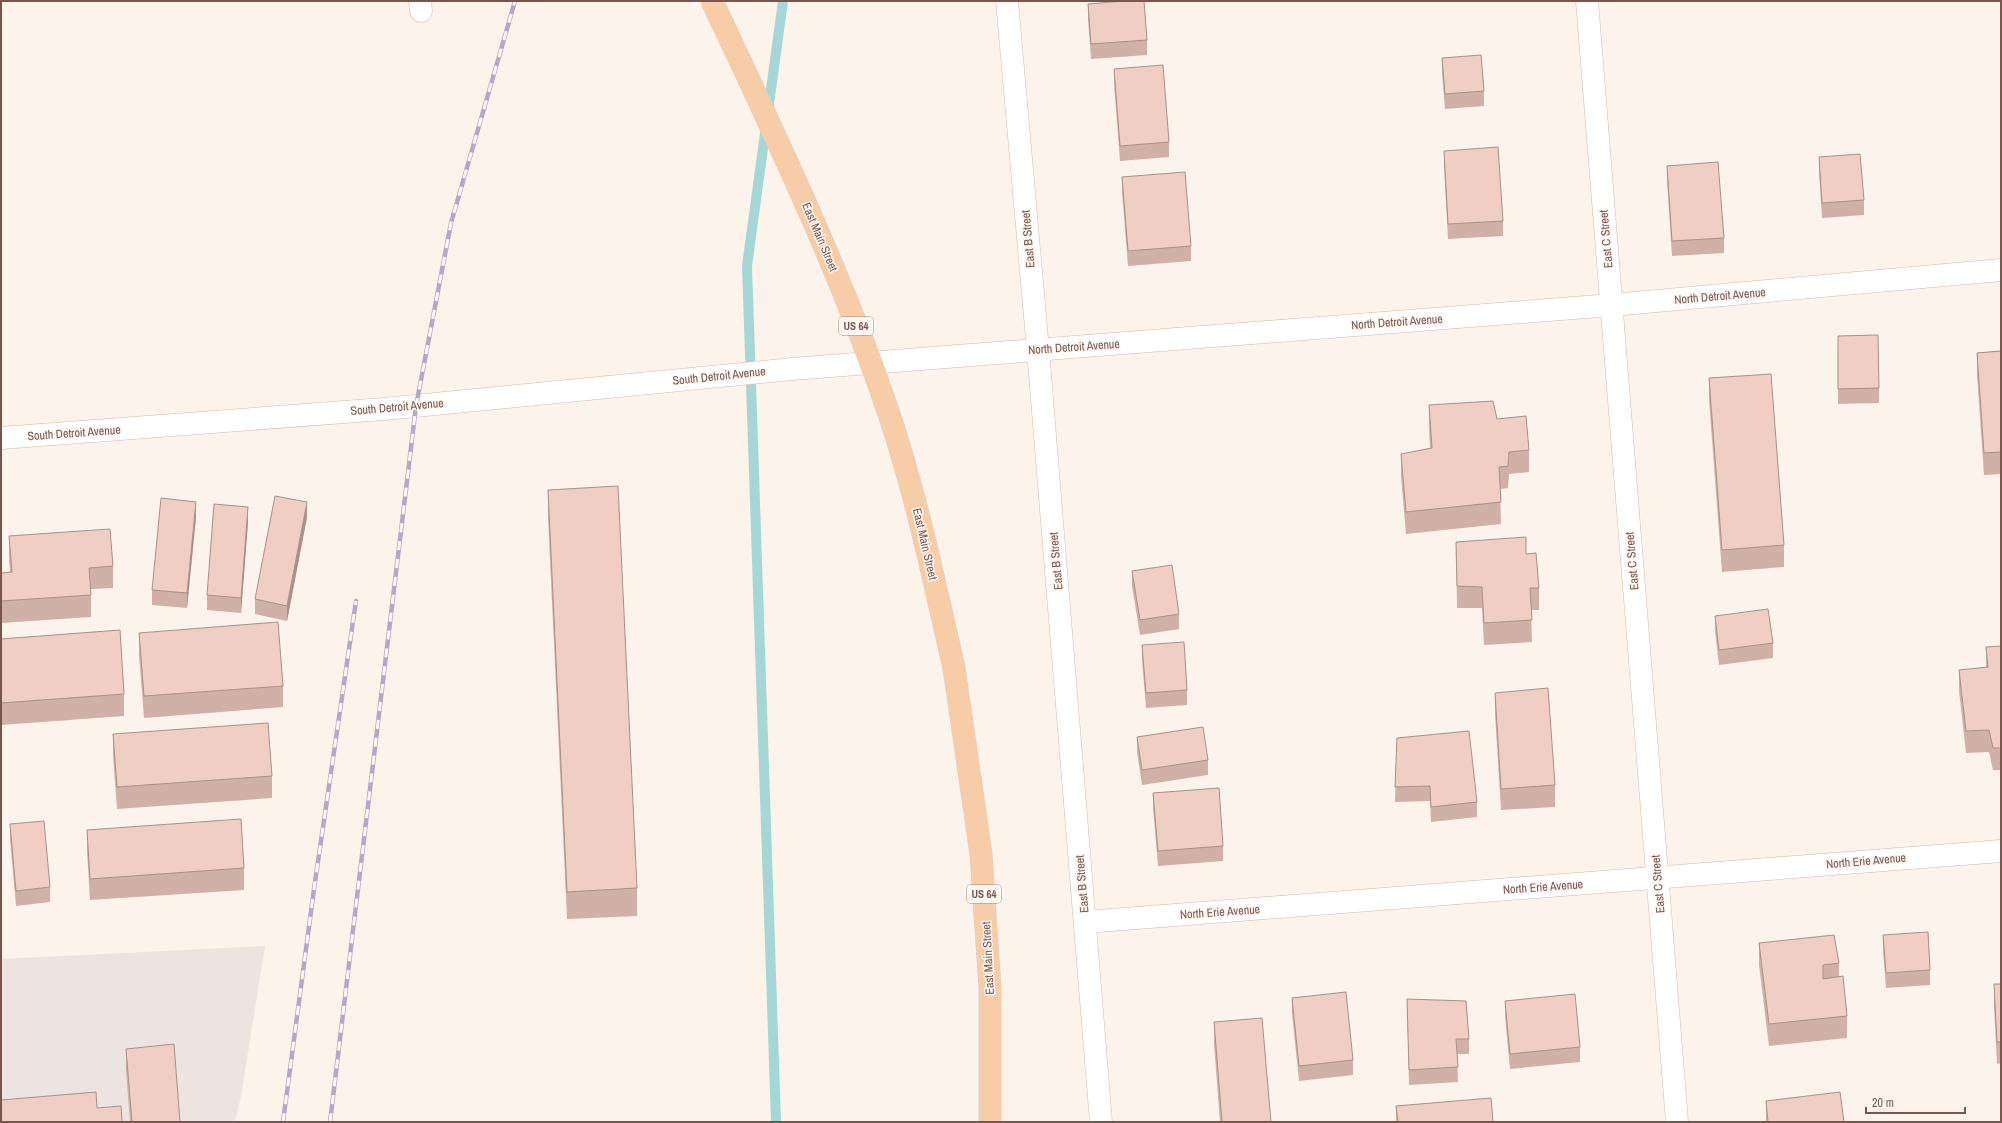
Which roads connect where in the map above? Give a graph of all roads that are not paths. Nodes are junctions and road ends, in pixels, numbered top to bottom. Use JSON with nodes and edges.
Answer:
{"nodes":[{"id":1,"x":712,"y":1,"type":"edge"},
{"id":2,"x":1007,"y":1,"type":"edge"},
{"id":3,"x":1587,"y":1,"type":"edge"},
{"id":4,"x":2001,"y":270,"type":"edge"},
{"id":5,"x":1612,"y":305,"type":"junction"},
{"id":6,"x":1038,"y":350,"type":"junction"},
{"id":7,"x":792,"y":369,"type":"joint"},
{"id":8,"x":1,"y":438,"type":"edge"},
{"id":9,"x":2001,"y":851,"type":"edge"},
{"id":10,"x":1657,"y":878,"type":"junction"},
{"id":11,"x":1085,"y":922,"type":"junction"},
{"id":12,"x":990,"y":1122,"type":"edge"},
{"id":13,"x":1100,"y":1122,"type":"edge"},
{"id":14,"x":1677,"y":1122,"type":"edge"}],
"edges":[{"from":1,"to":12,"type":"main road","name":"East Main Street","number":"US 64","bridge":true},
{"from":2,"to":6,"type":"street","name":"East B Street"},
{"from":3,"to":5,"type":"street","name":"East C Street"},
{"from":4,"to":5,"type":"street","name":"North Detroit Avenue"},
{"from":5,"to":6,"type":"street","name":"North Detroit Avenue"},
{"from":5,"to":10,"type":"street","name":"East C Street"},
{"from":6,"to":7,"type":"street","name":"North Detroit Avenue"},
{"from":6,"to":11,"type":"street","name":"East B Street"},
{"from":7,"to":8,"type":"street","name":"South Detroit Avenue"},
{"from":9,"to":10,"type":"street","name":"North Erie Avenue"},
{"from":10,"to":11,"type":"street","name":"North Erie Avenue"},
{"from":10,"to":14,"type":"street","name":"East C Street"},
{"from":11,"to":13,"type":"street","name":"East B Street"}]}
